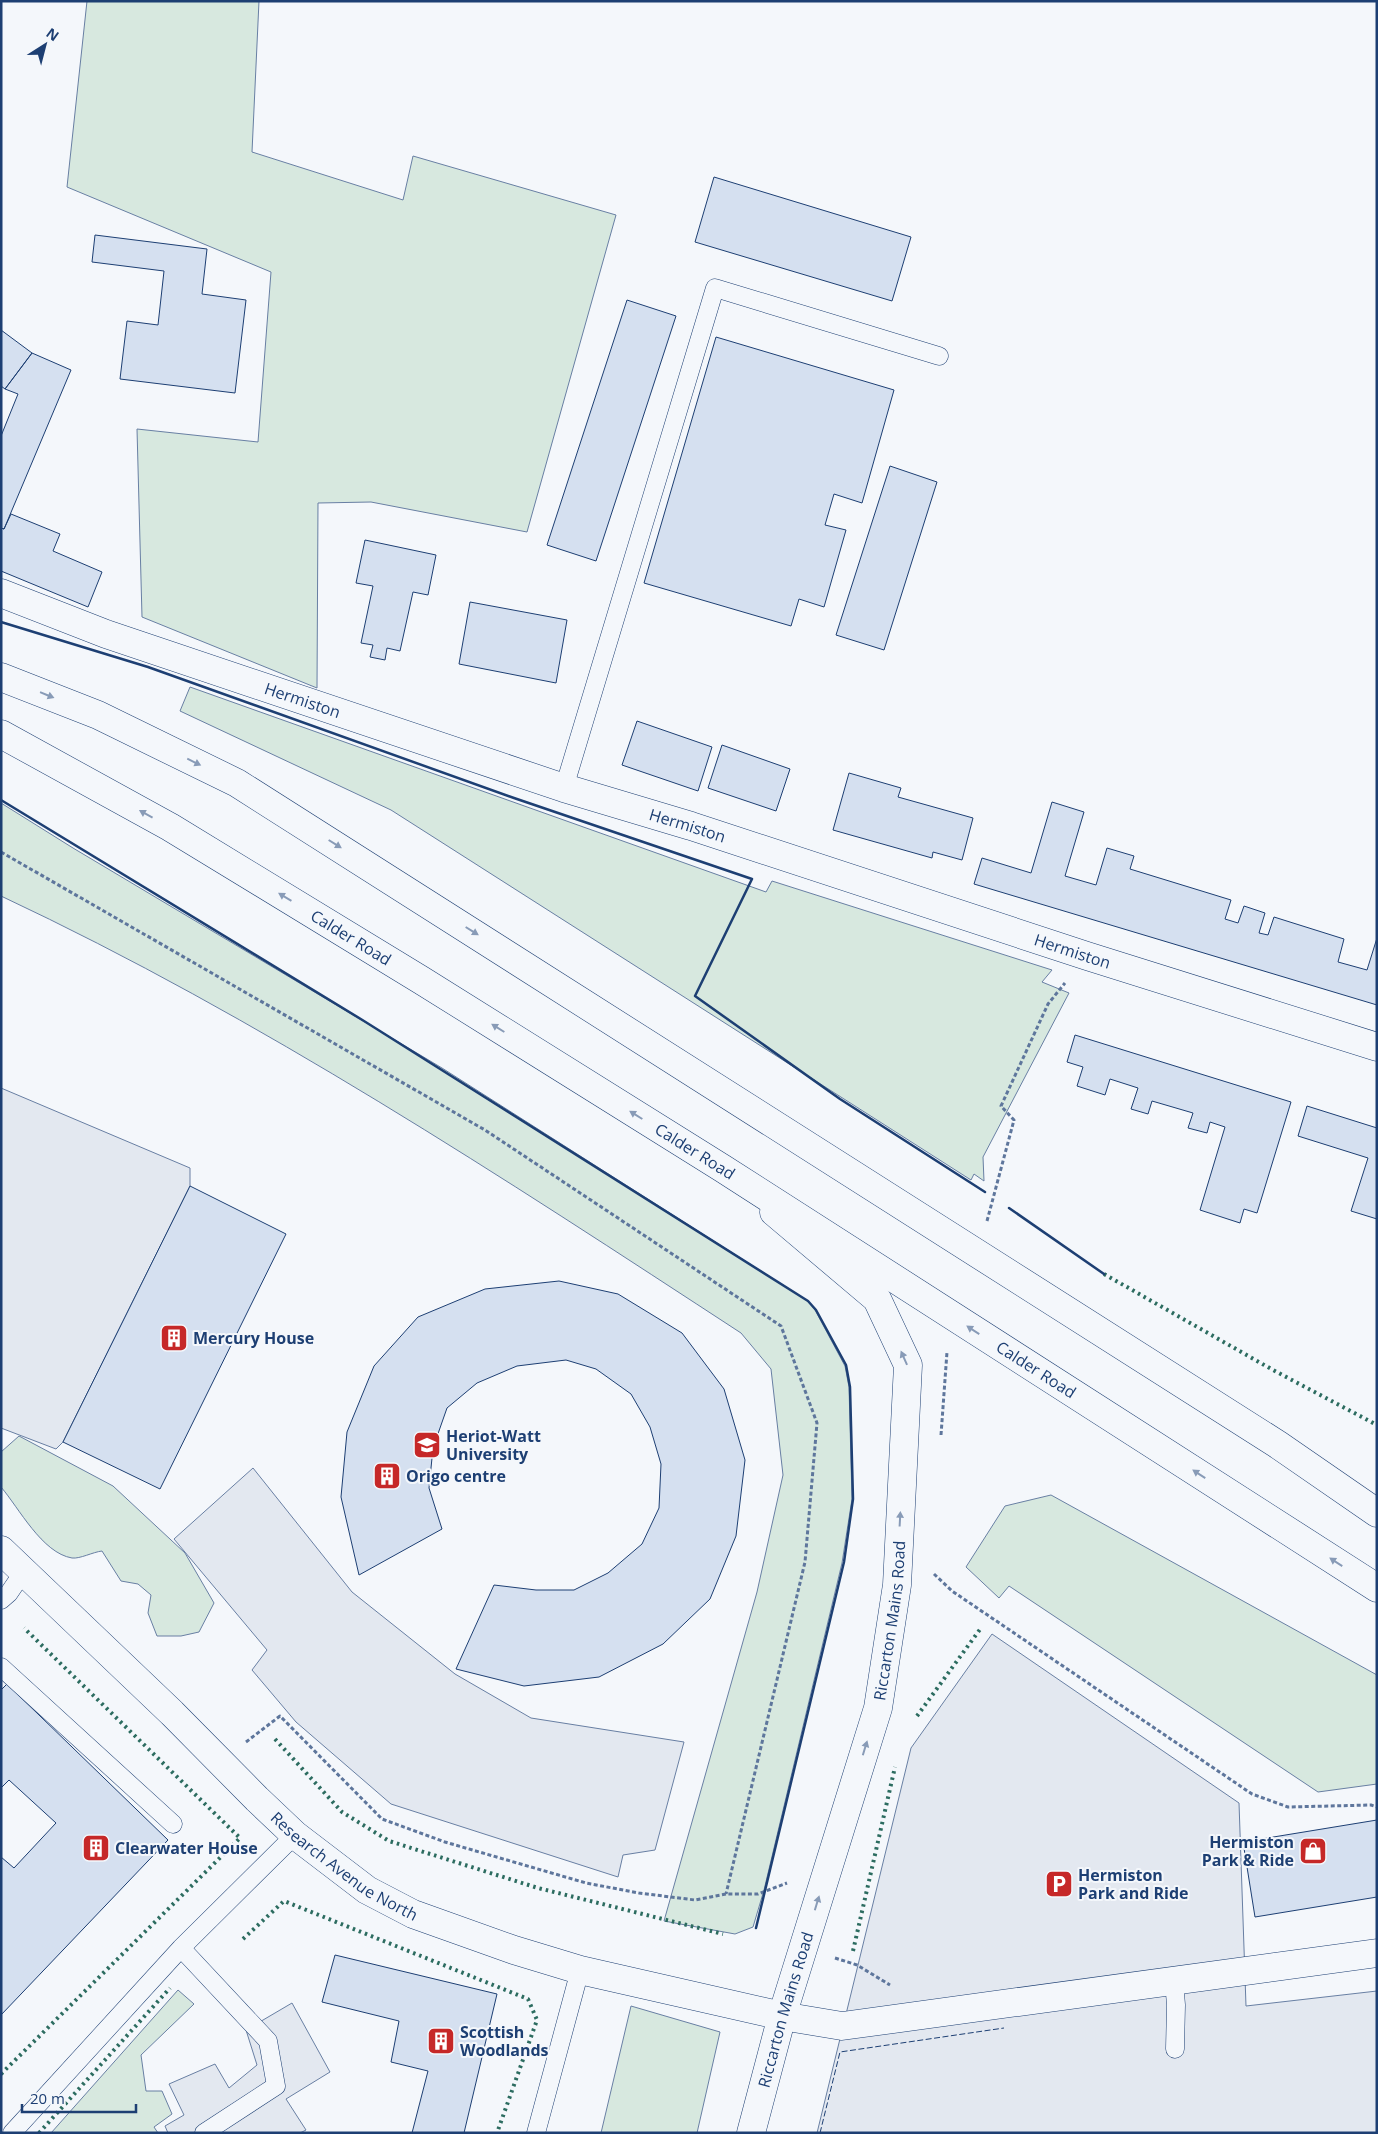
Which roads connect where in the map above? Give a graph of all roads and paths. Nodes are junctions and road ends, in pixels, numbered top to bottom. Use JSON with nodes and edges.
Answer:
{"nodes":[{"id":1,"x":939,"y":356,"type":"dead end"},
{"id":2,"x":1,"y":593,"type":"edge"},
{"id":3,"x":1,"y":677,"type":"edge"},
{"id":4,"x":1,"y":734,"type":"edge"},
{"id":5,"x":564,"y":788,"type":"junction"},
{"id":6,"x":1,"y":852,"type":"edge"},
{"id":7,"x":1377,"y":1047,"type":"edge"},
{"id":8,"x":722,"y":1168,"type":"junction"},
{"id":9,"x":1377,"y":1513,"type":"edge"},
{"id":10,"x":1,"y":1550,"type":"edge"},
{"id":11,"x":24,"y":1571,"type":"junction"},
{"id":12,"x":934,"y":1574,"type":"dead end"},
{"id":13,"x":1377,"y":1588,"type":"edge"},
{"id":14,"x":1,"y":1600,"type":"edge"},
{"id":15,"x":1,"y":1667,"type":"edge"},
{"id":16,"x":219,"y":1762,"type":"junction"},
{"id":17,"x":1377,"y":1807,"type":"edge"},
{"id":18,"x":173,"y":1824,"type":"dead end"},
{"id":19,"x":295,"y":1835,"type":"junction"},
{"id":20,"x":790,"y":1876,"type":"dead end"},
{"id":21,"x":786,"y":1885,"type":"junction"},
{"id":22,"x":726,"y":1894,"type":"junction"},
{"id":23,"x":784,"y":1894,"type":"dead end"},
{"id":24,"x":181,"y":1948,"type":"junction"},
{"id":25,"x":803,"y":1949,"type":"junction"},
{"id":26,"x":1377,"y":1953,"type":"edge"},
{"id":27,"x":580,"y":1970,"type":"junction"},
{"id":28,"x":1174,"y":1981,"type":"junction"},
{"id":29,"x":938,"y":2012,"type":"junction"},
{"id":30,"x":782,"y":2016,"type":"junction"},
{"id":31,"x":1175,"y":2049,"type":"dead end"},
{"id":32,"x":12,"y":2133,"type":"edge"},
{"id":33,"x":204,"y":2133,"type":"edge"},
{"id":34,"x":536,"y":2133,"type":"edge"},
{"id":35,"x":751,"y":2133,"type":"edge"}],
"edges":[{"from":1,"to":5,"type":"lane"},
{"from":2,"to":5,"type":"street","name":"Hermiston"},
{"from":3,"to":9,"type":"street","one_way":true},
{"from":8,"to":4,"type":"street","name":"Calder Road","one_way":true},
{"from":5,"to":7,"type":"street","name":"Hermiston"},
{"from":6,"to":22,"type":"path"},
{"from":13,"to":8,"type":"street","name":"Calder Road","one_way":true},
{"from":25,"to":8,"type":"street","name":"Riccarton Mains Road","one_way":true},
{"from":10,"to":11,"type":"street","name":"Research Avenue North"},
{"from":11,"to":14,"type":"lane"},
{"from":11,"to":16,"type":"street","name":"Research Avenue North"},
{"from":12,"to":17,"type":"path"},
{"from":15,"to":18,"type":"lane"},
{"from":16,"to":19,"type":"street","name":"Research Avenue North"},
{"from":16,"to":22,"type":"path"},
{"from":19,"to":24,"type":"lane"},
{"from":19,"to":27,"type":"street","name":"Research Avenue North"},
{"from":20,"to":21,"type":"path"},
{"from":21,"to":22,"type":"path"},
{"from":21,"to":23,"type":"path"},
{"from":24,"to":32,"type":"lane"},
{"from":24,"to":33,"type":"lane"},
{"from":25,"to":29,"type":"path"},
{"from":25,"to":30,"type":"street","name":"Riccarton Mains Road"},
{"from":26,"to":28,"type":"street","name":"Research Avenue North"},
{"from":27,"to":30,"type":"street","name":"Research Avenue North"},
{"from":27,"to":34,"type":"lane"},
{"from":28,"to":29,"type":"street","name":"Research Avenue North"},
{"from":28,"to":31,"type":"lane"},
{"from":29,"to":30,"type":"street","name":"Research Avenue North"},
{"from":30,"to":35,"type":"street","name":"Riccarton Mains Road"}]}
